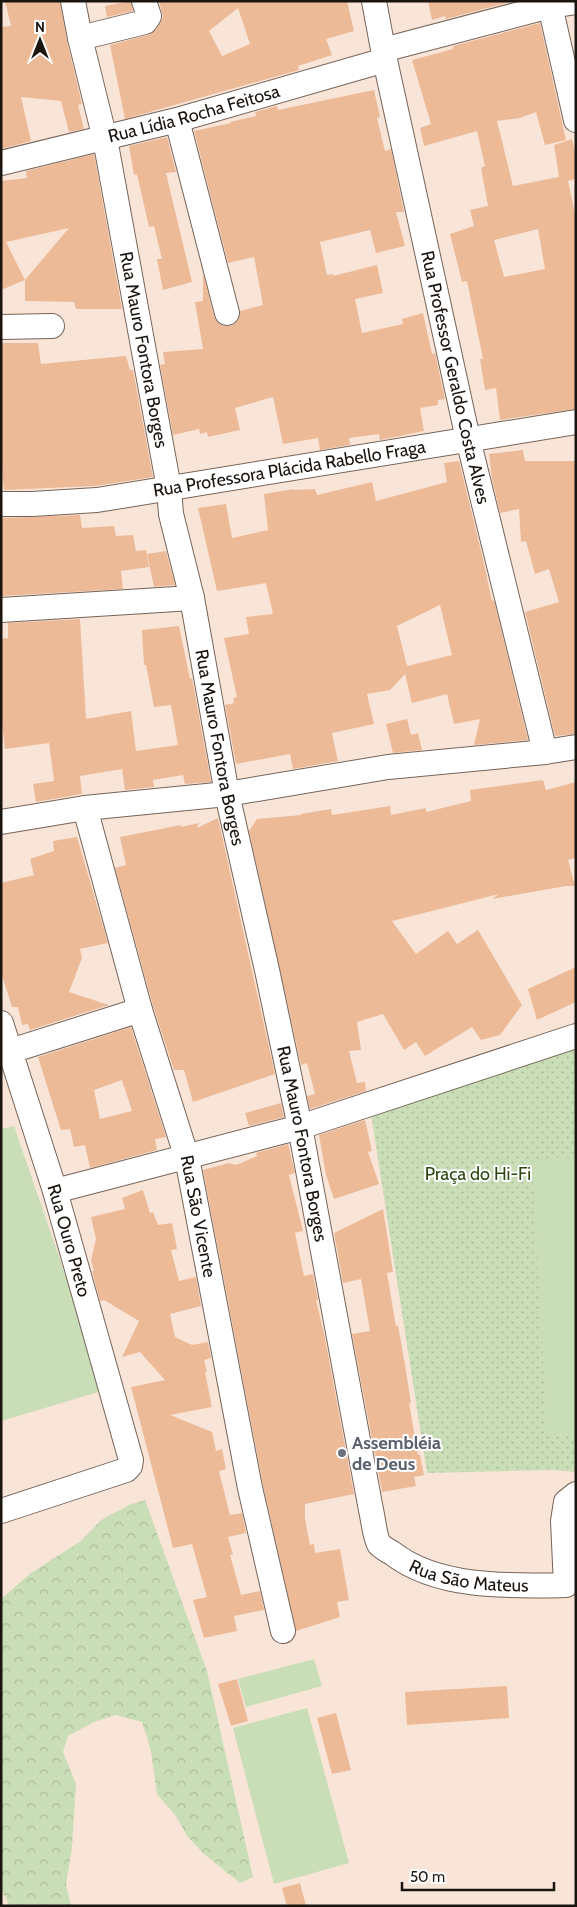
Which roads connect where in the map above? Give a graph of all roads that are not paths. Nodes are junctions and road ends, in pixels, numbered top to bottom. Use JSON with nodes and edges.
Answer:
{"nodes":[{"id":1,"x":73,"y":1,"type":"edge"},
{"id":2,"x":144,"y":1,"type":"edge"},
{"id":3,"x":374,"y":1,"type":"edge"},
{"id":4,"x":576,"y":2,"type":"edge"},
{"id":5,"x":549,"y":4,"type":"edge"},
{"id":6,"x":80,"y":38,"type":"junction"},
{"id":7,"x":384,"y":55,"type":"junction"},
{"id":8,"x":177,"y":120,"type":"junction"},
{"id":9,"x":576,"y":120,"type":"edge"},
{"id":10,"x":105,"y":139,"type":"junction"},
{"id":11,"x":1,"y":164,"type":"edge"},
{"id":12,"x":228,"y":313,"type":"dead end"},
{"id":13,"x":52,"y":326,"type":"dead end"},
{"id":14,"x":1,"y":327,"type":"edge"},
{"id":15,"x":576,"y":422,"type":"edge"},
{"id":16,"x":468,"y":439,"type":"junction"},
{"id":17,"x":169,"y":488,"type":"junction"},
{"id":18,"x":1,"y":504,"type":"edge"},
{"id":19,"x":192,"y":598,"type":"junction"},
{"id":20,"x":1,"y":610,"type":"edge"},
{"id":21,"x":576,"y":747,"type":"edge"},
{"id":22,"x":545,"y":752,"type":"junction"},
{"id":23,"x":228,"y":794,"type":"junction"},
{"id":24,"x":85,"y":808,"type":"junction"},
{"id":25,"x":1,"y":822,"type":"edge"},
{"id":26,"x":140,"y":1010,"type":"junction"},
{"id":27,"x":1,"y":1022,"type":"edge"},
{"id":28,"x":576,"y":1036,"type":"edge"},
{"id":29,"x":6,"y":1053,"type":"edge"},
{"id":30,"x":300,"y":1127,"type":"junction"},
{"id":31,"x":187,"y":1158,"type":"junction"},
{"id":32,"x":55,"y":1191,"type":"junction"},
{"id":33,"x":576,"y":1494,"type":"edge"},
{"id":34,"x":1,"y":1511,"type":"edge"},
{"id":35,"x":379,"y":1544,"type":"joint"},
{"id":36,"x":283,"y":1631,"type":"dead end"}],
"edges":[{"from":1,"to":6,"type":"street","name":"Rua Mauro Fontora Borges"},
{"from":2,"to":6,"type":"street"},
{"from":3,"to":7,"type":"street","name":"Rua Professor Geraldo Costa Alves"},
{"from":4,"to":5,"type":"street","name":"Rua Lídia Rocha Feitosa"},
{"from":5,"to":7,"type":"street","name":"Rua Lídia Rocha Feitosa"},
{"from":5,"to":9,"type":"street"},
{"from":6,"to":10,"type":"street","name":"Rua Mauro Fontora Borges"},
{"from":7,"to":8,"type":"street","name":"Rua Lídia Rocha Feitosa"},
{"from":7,"to":16,"type":"street","name":"Rua Professor Geraldo Costa Alves"},
{"from":8,"to":10,"type":"street","name":"Rua Lídia Rocha Feitosa"},
{"from":8,"to":12,"type":"street"},
{"from":10,"to":11,"type":"street","name":"Rua Lídia Rocha Feitosa"},
{"from":10,"to":17,"type":"street","name":"Rua Mauro Fontora Borges"},
{"from":13,"to":14,"type":"street"},
{"from":15,"to":16,"type":"street","name":"Rua Professora Plácida Rabello Fraga"},
{"from":16,"to":17,"type":"street","name":"Rua Professora Plácida Rabello Fraga"},
{"from":16,"to":22,"type":"street","name":"Rua Professor Geraldo Costa Alves"},
{"from":17,"to":18,"type":"street","name":"Rua Professora Plácida Rabello Fraga"},
{"from":17,"to":19,"type":"street","name":"Rua Mauro Fontora Borges"},
{"from":19,"to":20,"type":"street"},
{"from":19,"to":23,"type":"street","name":"Rua Mauro Fontora Borges"},
{"from":21,"to":22,"type":"street"},
{"from":22,"to":23,"type":"street"},
{"from":23,"to":24,"type":"street"},
{"from":23,"to":30,"type":"street","name":"Rua Mauro Fontora Borges"},
{"from":24,"to":25,"type":"street"},
{"from":24,"to":26,"type":"street","name":"Rua São Vicente"},
{"from":26,"to":29,"type":"street"},
{"from":26,"to":31,"type":"street","name":"Rua São Vicente"},
{"from":27,"to":29,"type":"street","name":"Rua Ouro Preto"},
{"from":28,"to":30,"type":"street"},
{"from":29,"to":32,"type":"street","name":"Rua Ouro Preto"},
{"from":30,"to":31,"type":"street"},
{"from":30,"to":35,"type":"street","name":"Rua Mauro Fontora Borges"},
{"from":31,"to":32,"type":"street"},
{"from":31,"to":36,"type":"street","name":"Rua São Vicente"},
{"from":32,"to":34,"type":"street","name":"Rua Ouro Preto"},
{"from":33,"to":35,"type":"street","name":"Rua São Mateus"}]}
